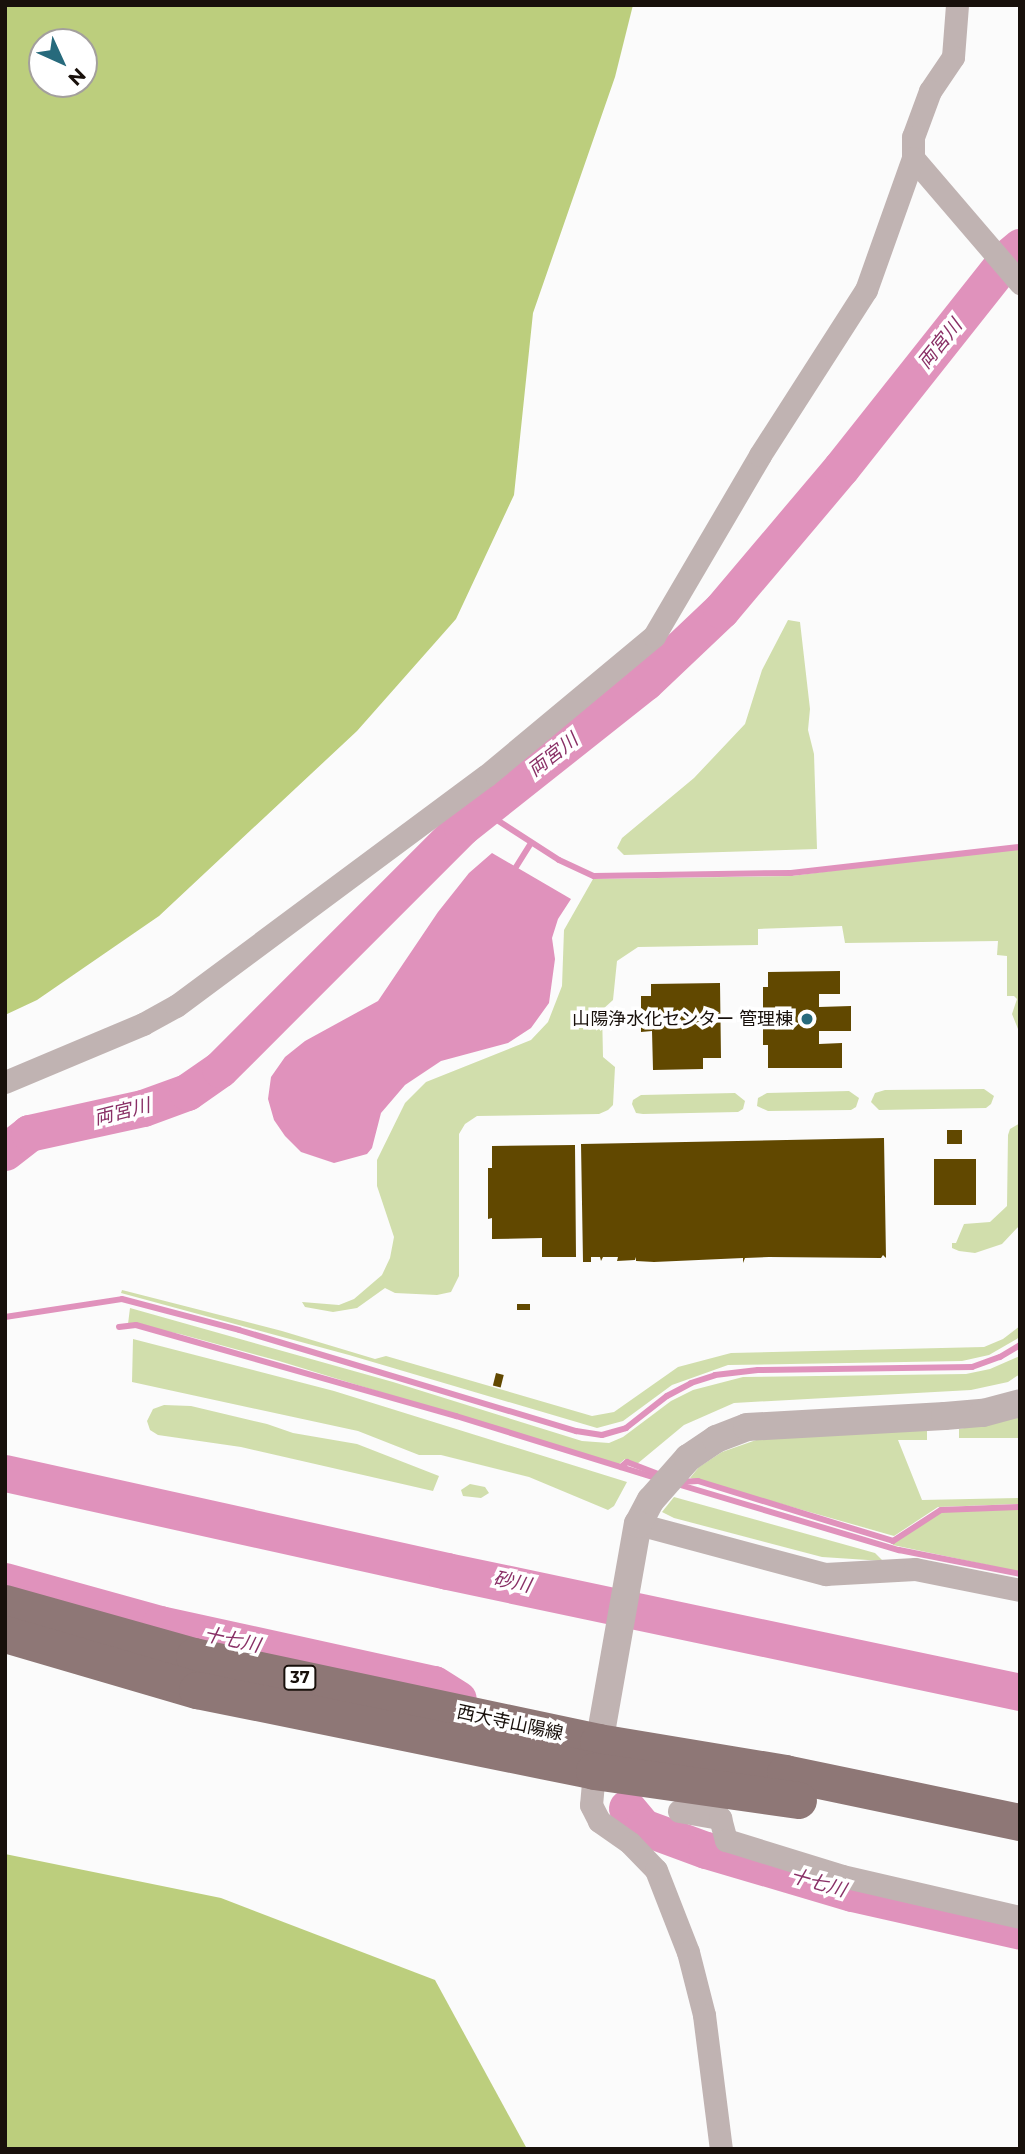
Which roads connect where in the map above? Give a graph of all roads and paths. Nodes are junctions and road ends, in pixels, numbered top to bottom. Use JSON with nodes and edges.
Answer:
{"nodes":[{"id":1,"x":957,"y":5,"type":"edge"},
{"id":2,"x":913,"y":158,"type":"junction"},
{"id":3,"x":1016,"y":280,"type":"edge"},
{"id":4,"x":5,"y":1082,"type":"edge"},
{"id":5,"x":1020,"y":1403,"type":"edge"},
{"id":6,"x":636,"y":1533,"type":"junction"},
{"id":7,"x":1020,"y":1590,"type":"edge"},
{"id":8,"x":5,"y":1603,"type":"edge"},
{"id":9,"x":5,"y":1634,"type":"edge"},
{"id":10,"x":596,"y":1756,"type":"junction"},
{"id":11,"x":679,"y":1811,"type":"dead end"},
{"id":12,"x":1020,"y":1822,"type":"edge"},
{"id":13,"x":1020,"y":1847,"type":"edge"},
{"id":14,"x":1020,"y":1917,"type":"edge"},
{"id":15,"x":721,"y":2149,"type":"edge"}],
"edges":[{"from":1,"to":2,"type":"street"},
{"from":2,"to":3,"type":"street"},
{"from":2,"to":4,"type":"street"},
{"from":5,"to":6,"type":"street"},
{"from":6,"to":7,"type":"street"},
{"from":6,"to":10,"type":"street"},
{"from":8,"to":10,"type":"main road","name":"西大寺山陽線","number":"37"},
{"from":9,"to":10,"type":"main road","name":"西大寺山陽線","number":"37"},
{"from":10,"to":12,"type":"main road","name":"西大寺山陽線","number":"37"},
{"from":10,"to":13,"type":"main road","name":"西大寺山陽線","number":"37"},
{"from":10,"to":15,"type":"street"},
{"from":11,"to":14,"type":"street"}]}
